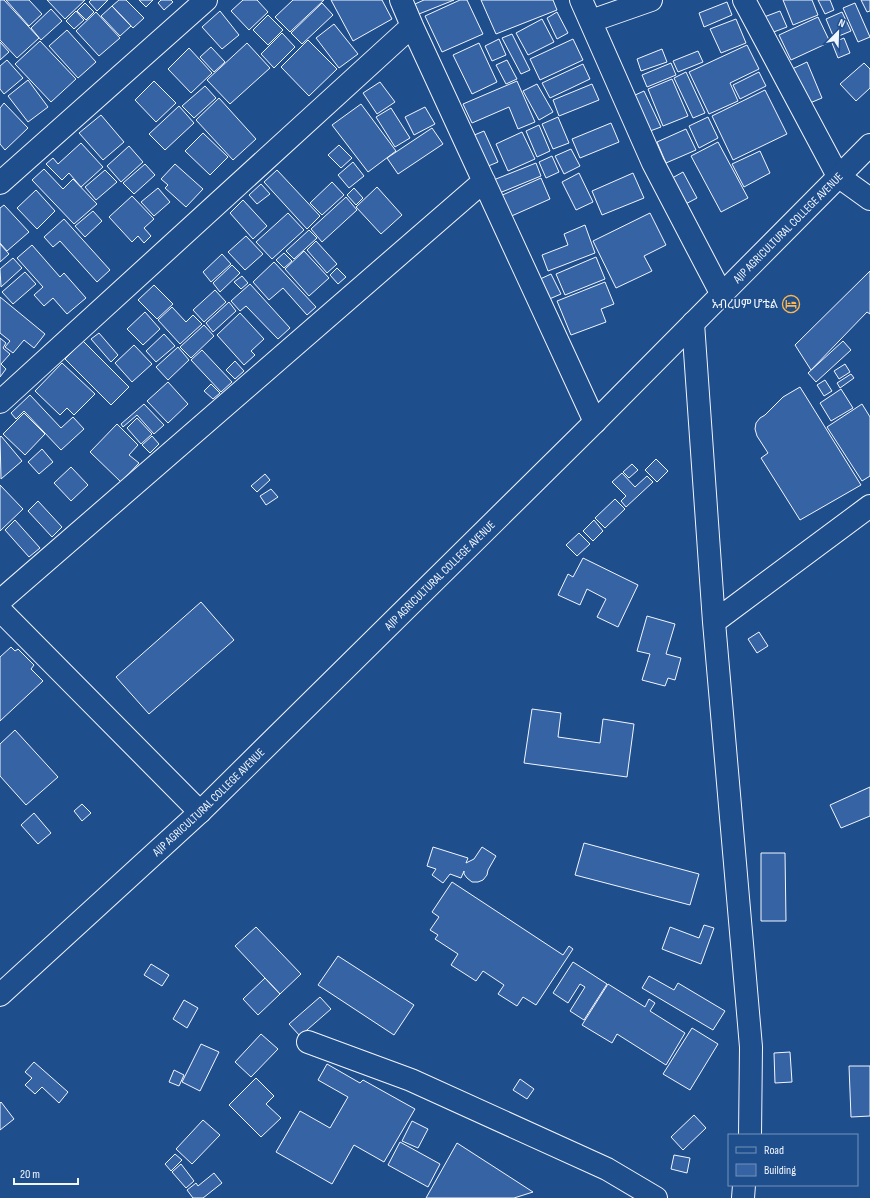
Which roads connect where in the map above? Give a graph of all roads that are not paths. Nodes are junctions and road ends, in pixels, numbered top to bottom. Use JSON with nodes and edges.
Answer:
{"nodes":[{"id":1,"x":206,"y":0,"type":"edge"},
{"id":2,"x":401,"y":0,"type":"edge"},
{"id":3,"x":582,"y":0,"type":"edge"},
{"id":4,"x":651,"y":0,"type":"edge"},
{"id":5,"x":744,"y":0,"type":"edge"},
{"id":6,"x":591,"y":21,"type":"junction"},
{"id":7,"x":412,"y":26,"type":"junction"},
{"id":8,"x":870,"y":145,"type":"edge"},
{"id":9,"x":838,"y":176,"type":"junction"},
{"id":10,"x":484,"y":181,"type":"junction"},
{"id":11,"x":0,"y":183,"type":"edge"},
{"id":12,"x":870,"y":199,"type":"edge"},
{"id":13,"x":722,"y":295,"type":"junction"},
{"id":14,"x":693,"y":323,"type":"junction"},
{"id":15,"x":0,"y":402,"type":"edge"},
{"id":16,"x":595,"y":422,"type":"junction"},
{"id":17,"x":870,"y":506,"type":"edge"},
{"id":18,"x":0,"y":601,"type":"edge"},
{"id":19,"x":0,"y":610,"type":"edge"},
{"id":20,"x":714,"y":622,"type":"junction"},
{"id":21,"x":200,"y":812,"type":"junction"},
{"id":22,"x":0,"y":995,"type":"edge"},
{"id":23,"x":308,"y":1042,"type":"dead end"},
{"id":24,"x":750,"y":1134,"type":"edge"},
{"id":25,"x":744,"y":1186,"type":"edge"},
{"id":26,"x":656,"y":1198,"type":"edge"},
{"id":27,"x":743,"y":1198,"type":"edge"}],
"edges":[{"from":1,"to":11,"type":"street"},
{"from":2,"to":7,"type":"street"},
{"from":3,"to":6,"type":"street"},
{"from":4,"to":6,"type":"street"},
{"from":5,"to":9,"type":"street"},
{"from":6,"to":13,"type":"street"},
{"from":7,"to":10,"type":"street"},
{"from":7,"to":15,"type":"street"},
{"from":8,"to":9,"type":"street","name":"AJIP AGRICULTURAL COLLEGE AVENUE"},
{"from":9,"to":12,"type":"street"},
{"from":9,"to":13,"type":"street","name":"AJIP AGRICULTURAL COLLEGE AVENUE"},
{"from":10,"to":16,"type":"street"},
{"from":10,"to":18,"type":"street"},
{"from":13,"to":14,"type":"street","name":"AJIP AGRICULTURAL COLLEGE AVENUE"},
{"from":14,"to":16,"type":"street","name":"AJIP AGRICULTURAL COLLEGE AVENUE"},
{"from":14,"to":20,"type":"street"},
{"from":16,"to":21,"type":"street","name":"AJIP AGRICULTURAL COLLEGE AVENUE"},
{"from":17,"to":20,"type":"street"},
{"from":19,"to":21,"type":"street"},
{"from":20,"to":24,"type":"street"},
{"from":21,"to":22,"type":"street","name":"AJIP AGRICULTURAL COLLEGE AVENUE"},
{"from":23,"to":26,"type":"street"},
{"from":25,"to":27,"type":"street"}]}
